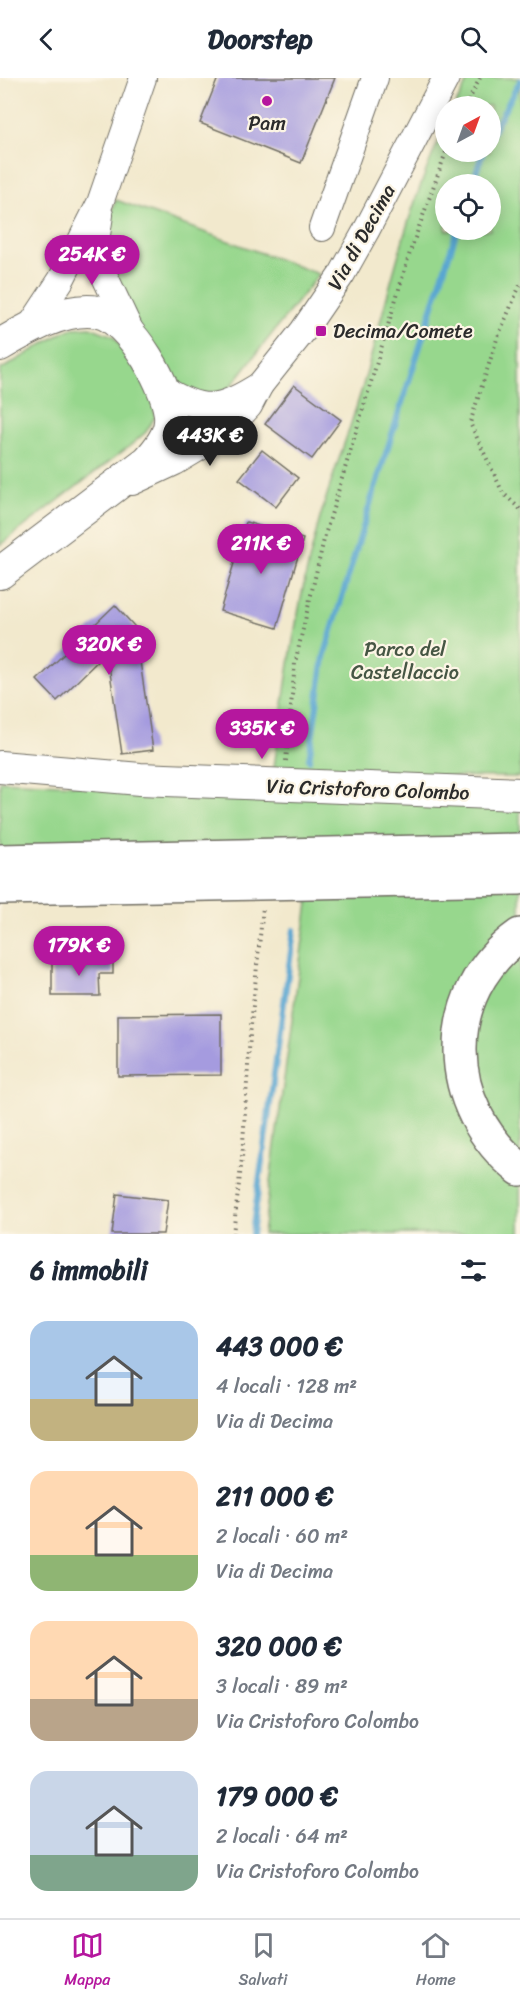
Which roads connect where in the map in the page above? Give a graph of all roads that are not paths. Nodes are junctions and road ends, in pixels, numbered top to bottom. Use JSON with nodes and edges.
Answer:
{"nodes":[{"id":1,"x":143,"y":78,"type":"edge"},
{"id":2,"x":375,"y":78,"type":"edge"},
{"id":3,"x":446,"y":78,"type":"edge"},
{"id":4,"x":100,"y":203,"type":"junction"},
{"id":5,"x":321,"y":228,"type":"dead end"},
{"id":6,"x":30,"y":327,"type":"junction"},
{"id":7,"x":135,"y":339,"type":"junction"},
{"id":8,"x":0,"y":345,"type":"edge"},
{"id":9,"x":260,"y":385,"type":"junction"},
{"id":10,"x":164,"y":389,"type":"junction"},
{"id":11,"x":109,"y":491,"type":"junction"},
{"id":12,"x":0,"y":573,"type":"edge"},
{"id":13,"x":0,"y":767,"type":"edge"},
{"id":14,"x":520,"y":794,"type":"edge"},
{"id":15,"x":520,"y":850,"type":"edge"},
{"id":16,"x":0,"y":861,"type":"edge"},
{"id":17,"x":520,"y":878,"type":"edge"},
{"id":18,"x":0,"y":888,"type":"edge"},
{"id":19,"x":520,"y":935,"type":"edge"},
{"id":20,"x":520,"y":1169,"type":"edge"}],
"edges":[{"from":1,"to":4,"type":"street"},
{"from":2,"to":5,"type":"street"},
{"from":3,"to":9,"type":"street","name":"Via di Decima"},
{"from":4,"to":6,"type":"street"},
{"from":4,"to":7,"type":"street"},
{"from":6,"to":7,"type":"main road"},
{"from":6,"to":8,"type":"main road"},
{"from":7,"to":10,"type":"main road"},
{"from":9,"to":10,"type":"street","name":"Via di Decima"},
{"from":9,"to":11,"type":"street","name":"Via di Decima"},
{"from":10,"to":11,"type":"main road","name":"Via di Decima"},
{"from":11,"to":12,"type":"main road","name":"Via di Decima"},
{"from":13,"to":14,"type":"main road","name":"Via Cristoforo Colombo"},
{"from":15,"to":16,"type":"highway"},
{"from":17,"to":18,"type":"highway"},
{"from":19,"to":20,"type":"highway"}]}
